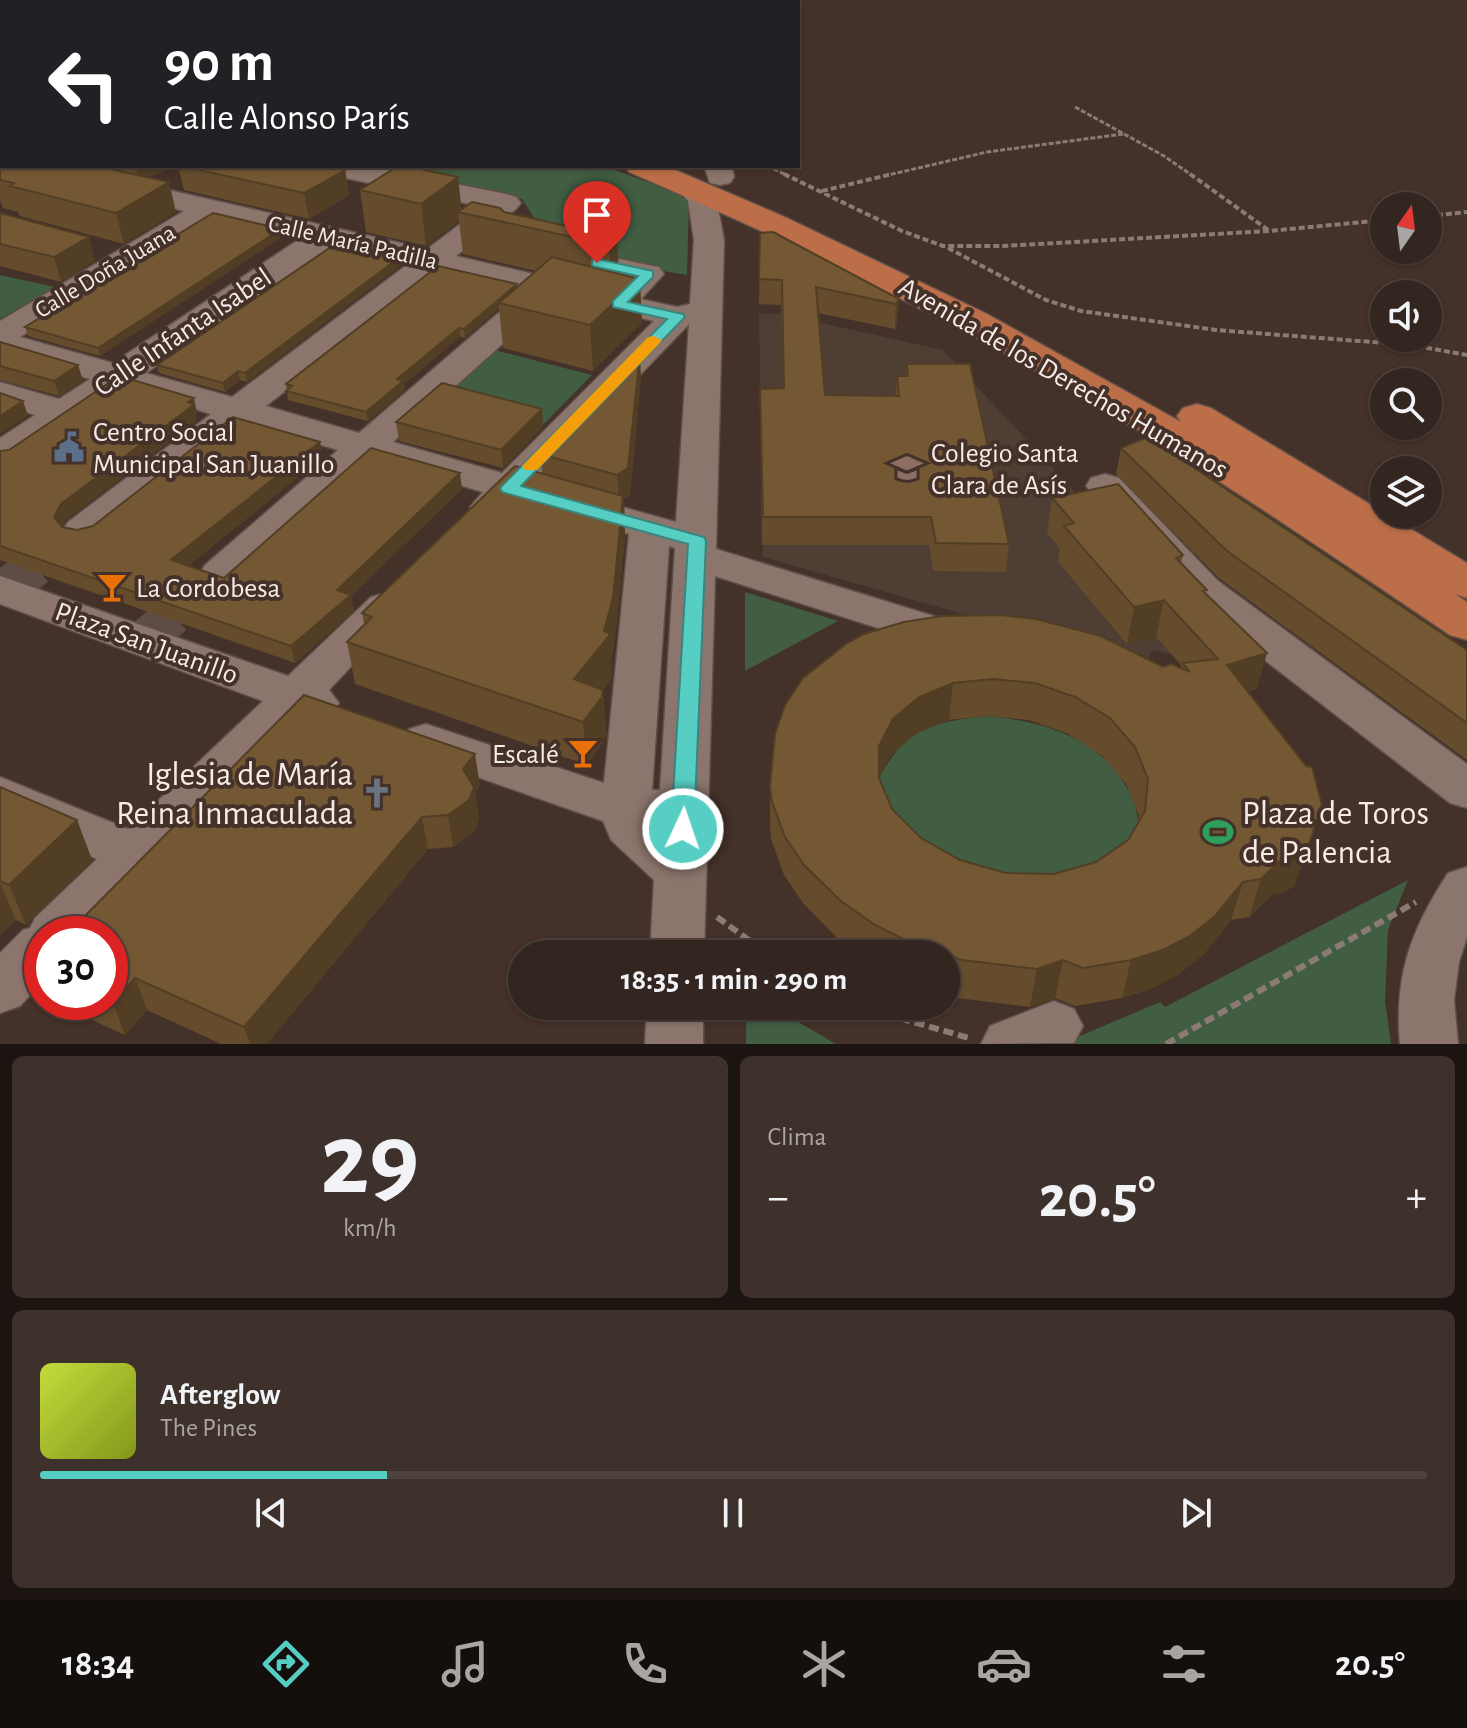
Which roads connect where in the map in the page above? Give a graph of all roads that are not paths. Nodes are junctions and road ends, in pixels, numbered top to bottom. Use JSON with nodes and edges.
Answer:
{"nodes":[{"id":1,"x":23,"y":168,"type":"edge"},
{"id":2,"x":38,"y":168,"type":"edge"},
{"id":3,"x":336,"y":168,"type":"edge"},
{"id":4,"x":656,"y":168,"type":"edge"},
{"id":5,"x":705,"y":174,"type":"edge"},
{"id":6,"x":0,"y":175,"type":"edge"},
{"id":7,"x":191,"y":175,"type":"edge"},
{"id":8,"x":143,"y":192,"type":"junction"},
{"id":9,"x":210,"y":208,"type":"junction"},
{"id":10,"x":762,"y":219,"type":"junction"},
{"id":11,"x":709,"y":229,"type":"junction"},
{"id":12,"x":325,"y":236,"type":"junction"},
{"id":13,"x":90,"y":247,"type":"edge"},
{"id":14,"x":534,"y":250,"type":"edge"},
{"id":15,"x":128,"y":257,"type":"junction"},
{"id":16,"x":434,"y":261,"type":"junction"},
{"id":17,"x":547,"y":288,"type":"junction"},
{"id":18,"x":618,"y":304,"type":"junction"},
{"id":19,"x":692,"y":314,"type":"junction"},
{"id":20,"x":0,"y":335,"type":"edge"},
{"id":21,"x":0,"y":342,"type":"edge"},
{"id":22,"x":117,"y":375,"type":"junction"},
{"id":23,"x":0,"y":393,"type":"edge"},
{"id":24,"x":241,"y":410,"type":"junction"},
{"id":25,"x":62,"y":411,"type":"junction"},
{"id":26,"x":365,"y":448,"type":"junction"},
{"id":27,"x":0,"y":455,"type":"edge"},
{"id":28,"x":1105,"y":486,"type":"edge"},
{"id":29,"x":509,"y":488,"type":"junction"},
{"id":30,"x":650,"y":527,"type":"junction"},
{"id":31,"x":82,"y":531,"type":"tunnel mouth"},
{"id":32,"x":461,"y":535,"type":"edge"},
{"id":33,"x":696,"y":549,"type":"junction"},
{"id":34,"x":220,"y":574,"type":"tunnel mouth"},
{"id":35,"x":417,"y":577,"type":"edge"},
{"id":36,"x":1467,"y":583,"type":"edge"},
{"id":37,"x":0,"y":589,"type":"edge"},
{"id":38,"x":1467,"y":624,"type":"edge"},
{"id":39,"x":950,"y":636,"type":"edge"},
{"id":40,"x":295,"y":696,"type":"junction"},
{"id":41,"x":1467,"y":790,"type":"edge"},
{"id":42,"x":0,"y":795,"type":"edge"},
{"id":43,"x":684,"y":807,"type":"junction"},
{"id":44,"x":626,"y":810,"type":"junction"},
{"id":45,"x":134,"y":853,"type":"junction"},
{"id":46,"x":679,"y":880,"type":"junction"},
{"id":47,"x":1467,"y":888,"type":"edge"},
{"id":48,"x":72,"y":916,"type":"edge"},
{"id":49,"x":677,"y":940,"type":"edge"},
{"id":50,"x":24,"y":964,"type":"edge"},
{"id":51,"x":0,"y":989,"type":"edge"},
{"id":52,"x":675,"y":1020,"type":"edge"},
{"id":53,"x":674,"y":1044,"type":"edge"},
{"id":54,"x":1429,"y":1044,"type":"edge"}],
"edges":[{"from":1,"to":6,"type":"street"},
{"from":2,"to":8,"type":"street","name":"Calle María Padilla"},
{"from":3,"to":16,"type":"street"},
{"from":4,"to":5,"type":"main road","name":"Avenida de los Derechos Humanos"},
{"from":5,"to":10,"type":"main road","name":"Avenida de los Derechos Humanos"},
{"from":5,"to":11,"type":"street"},
{"from":5,"to":36,"type":"main road","name":"Avenida de los Derechos Humanos"},
{"from":7,"to":8,"type":"street"},
{"from":8,"to":9,"type":"street","name":"Calle María Padilla"},
{"from":9,"to":12,"type":"street","name":"Calle María Padilla"},
{"from":9,"to":15,"type":"street","name":"Calle Doña Juana"},
{"from":10,"to":11,"type":"street"},
{"from":10,"to":38,"type":"main road","name":"Avenida de los Derechos Humanos"},
{"from":11,"to":19,"type":"street"},
{"from":12,"to":16,"type":"street","name":"Calle María Padilla"},
{"from":12,"to":22,"type":"street","name":"Calle Infanta Isabel"},
{"from":13,"to":15,"type":"street"},
{"from":14,"to":18,"type":"street"},
{"from":15,"to":20,"type":"street","name":"Calle Doña Juana"},
{"from":16,"to":17,"type":"street","name":"Calle María Padilla"},
{"from":16,"to":24,"type":"street"},
{"from":17,"to":18,"type":"street","name":"Calle María Padilla"},
{"from":17,"to":26,"type":"street"},
{"from":18,"to":19,"type":"street","name":"Calle María Padilla"},
{"from":19,"to":29,"type":"street"},
{"from":19,"to":33,"type":"street"},
{"from":21,"to":22,"type":"street"},
{"from":22,"to":24,"type":"street"},
{"from":22,"to":25,"type":"street","name":"Calle Infanta Isabel"},
{"from":23,"to":25,"type":"street"},
{"from":24,"to":26,"type":"street"},
{"from":24,"to":31,"type":"street"},
{"from":25,"to":27,"type":"street","name":"Calle Infanta Isabel"},
{"from":26,"to":29,"type":"street"},
{"from":26,"to":34,"type":"street"},
{"from":28,"to":41,"type":"street"},
{"from":29,"to":30,"type":"street"},
{"from":29,"to":32,"type":"street"},
{"from":30,"to":33,"type":"street"},
{"from":30,"to":44,"type":"street"},
{"from":33,"to":39,"type":"street"},
{"from":33,"to":43,"type":"street"},
{"from":35,"to":40,"type":"street"},
{"from":37,"to":40,"type":"street","name":"Plaza San Juanillo"},
{"from":40,"to":44,"type":"street","name":"Plaza San Juanillo"},
{"from":40,"to":45,"type":"street"},
{"from":42,"to":45,"type":"street"},
{"from":43,"to":44,"type":"street"},
{"from":43,"to":46,"type":"street"},
{"from":44,"to":46,"type":"street"},
{"from":45,"to":48,"type":"street"},
{"from":46,"to":49,"type":"street"},
{"from":47,"to":54,"type":"street"},
{"from":50,"to":51,"type":"street"},
{"from":52,"to":53,"type":"street"}]}
